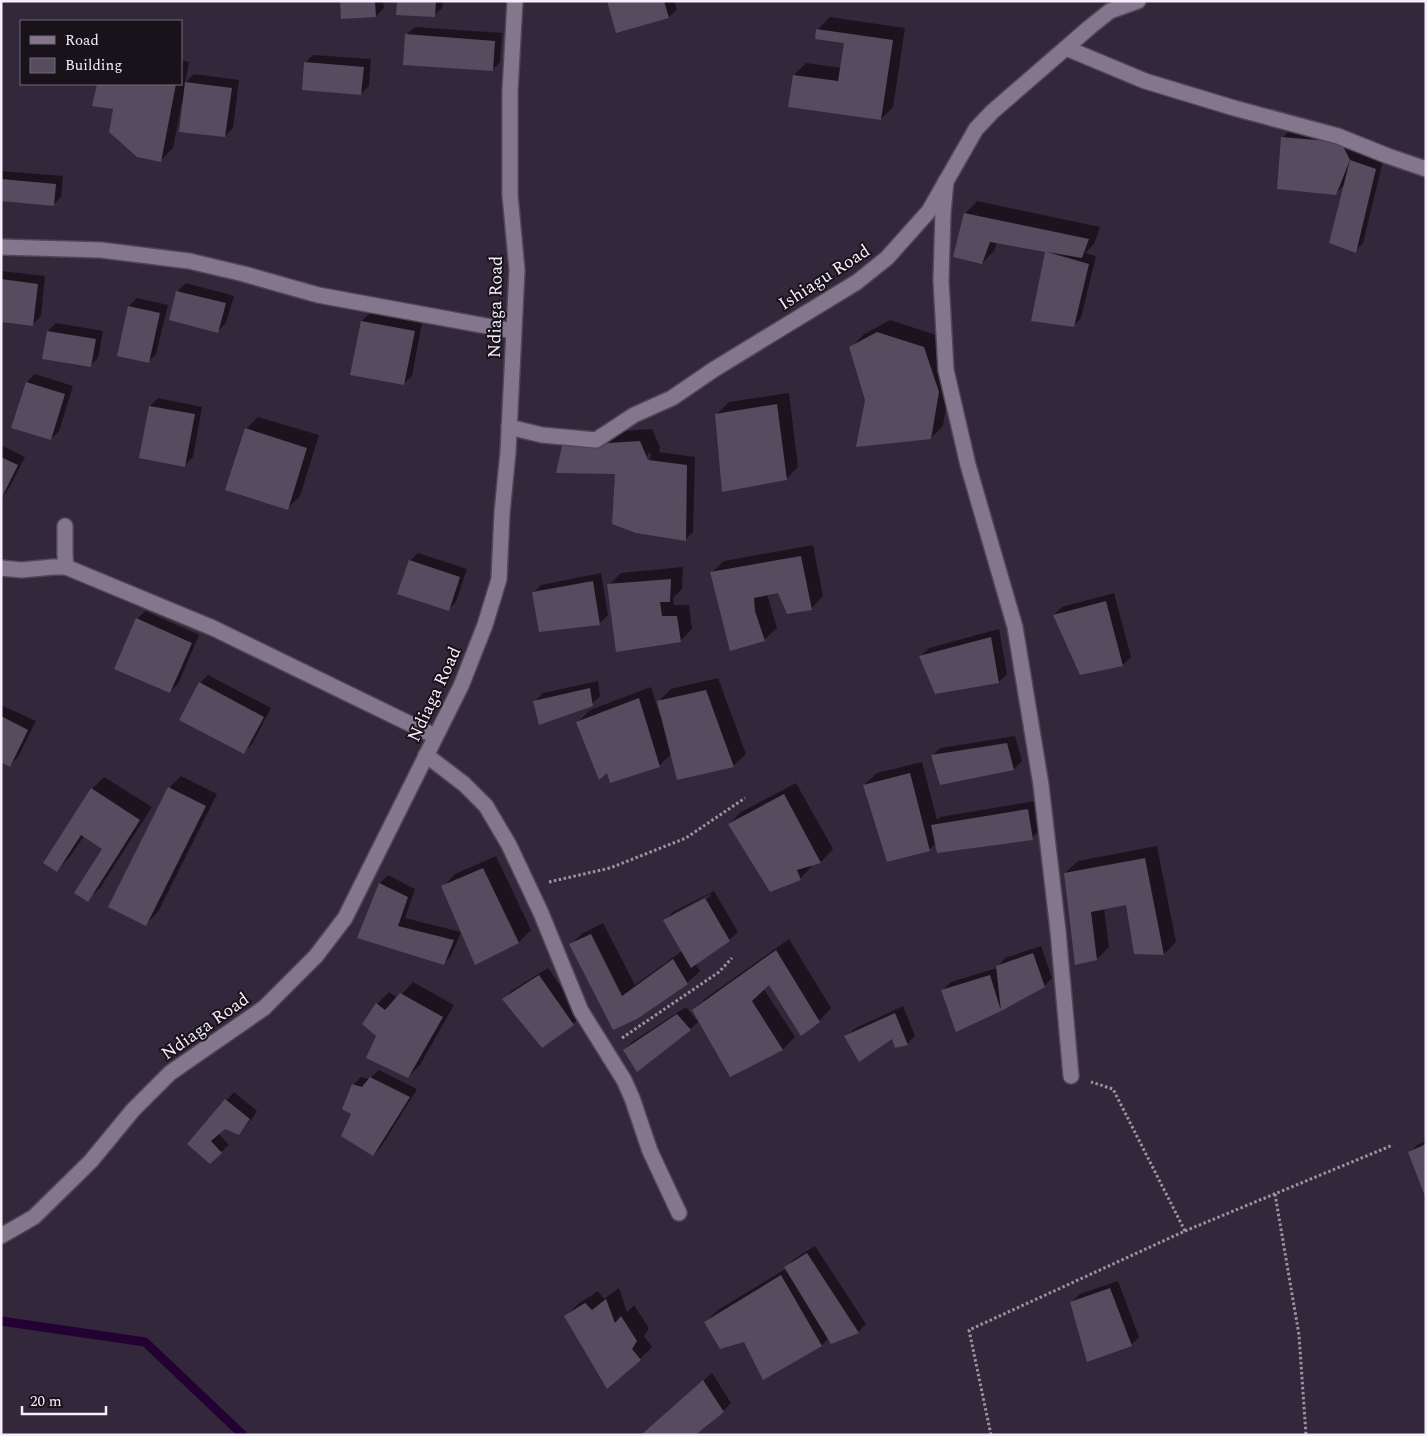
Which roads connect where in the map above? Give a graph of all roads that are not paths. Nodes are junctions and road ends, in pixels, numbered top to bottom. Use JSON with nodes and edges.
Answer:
{"nodes":[{"id":1,"x":515,"y":1,"type":"edge"},
{"id":2,"x":1138,"y":1,"type":"edge"},
{"id":3,"x":1066,"y":48,"type":"junction"},
{"id":4,"x":1426,"y":169,"type":"edge"},
{"id":5,"x":946,"y":180,"type":"junction"},
{"id":6,"x":1,"y":247,"type":"edge"},
{"id":7,"x":514,"y":331,"type":"junction"},
{"id":8,"x":509,"y":427,"type":"junction"},
{"id":9,"x":66,"y":526,"type":"dead end"},
{"id":10,"x":66,"y":567,"type":"junction"},
{"id":11,"x":1,"y":568,"type":"edge"},
{"id":12,"x":435,"y":736,"type":"junction"},
{"id":13,"x":426,"y":755,"type":"junction"},
{"id":14,"x":1072,"y":1076,"type":"road end"},
{"id":15,"x":679,"y":1213,"type":"dead end"},
{"id":16,"x":1,"y":1236,"type":"edge"}],
"edges":[{"from":1,"to":7,"type":"street","name":"Ndiaga Road"},
{"from":2,"to":3,"type":"street","name":"Ishiagu Road"},
{"from":3,"to":4,"type":"street"},
{"from":3,"to":5,"type":"street","name":"Ishiagu Road"},
{"from":5,"to":8,"type":"street","name":"Ishiagu Road"},
{"from":5,"to":14,"type":"street"},
{"from":6,"to":7,"type":"street"},
{"from":7,"to":8,"type":"street","name":"Ndiaga Road"},
{"from":8,"to":12,"type":"street","name":"Ndiaga Road"},
{"from":9,"to":10,"type":"street"},
{"from":10,"to":11,"type":"street"},
{"from":10,"to":12,"type":"street"},
{"from":12,"to":13,"type":"street","name":"Ndiaga Road"},
{"from":13,"to":15,"type":"street"},
{"from":13,"to":16,"type":"street","name":"Ndiaga Road"}]}
